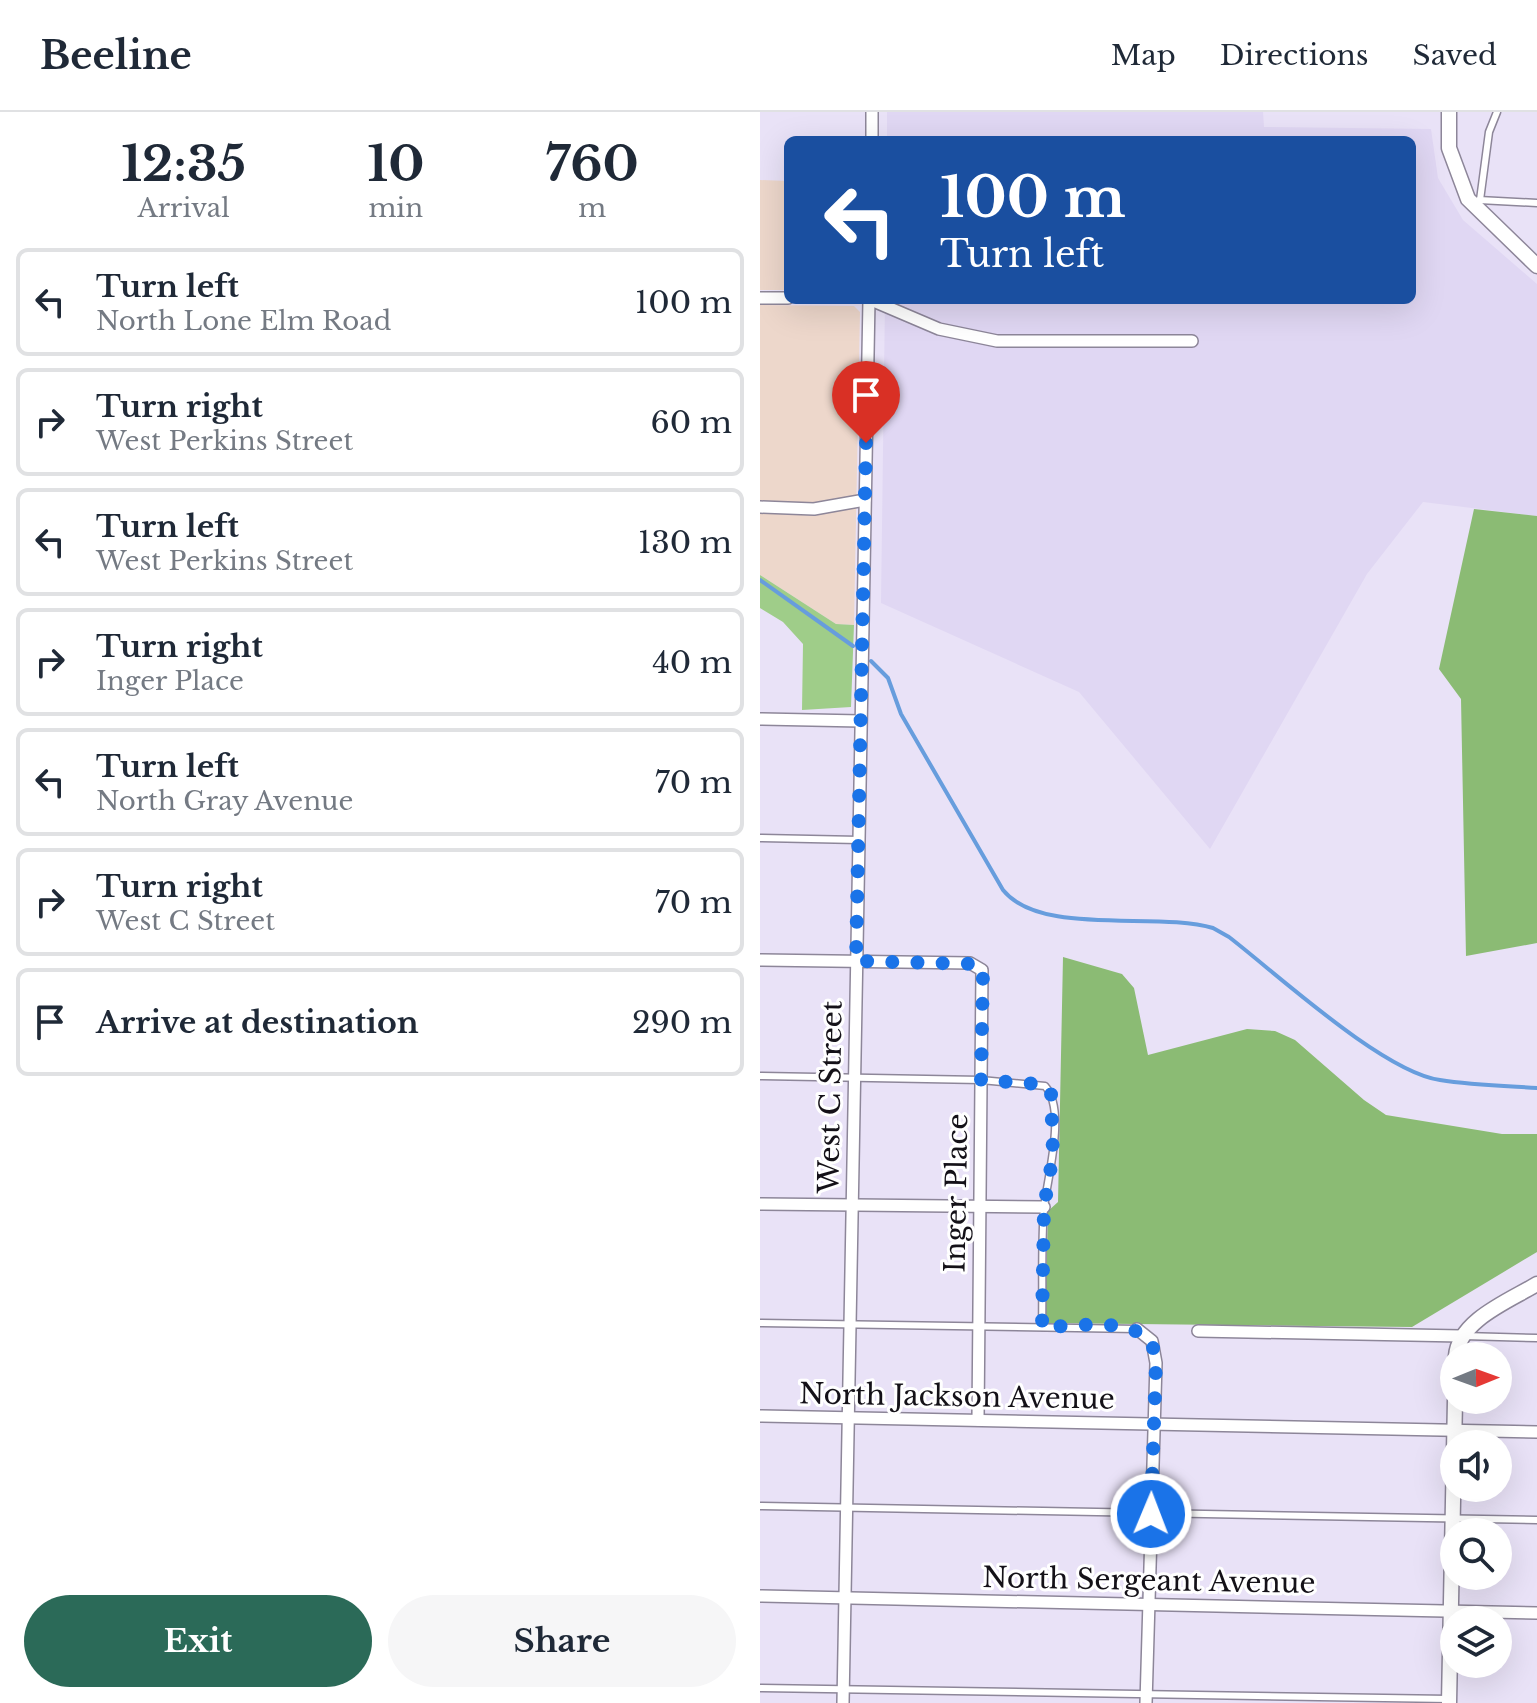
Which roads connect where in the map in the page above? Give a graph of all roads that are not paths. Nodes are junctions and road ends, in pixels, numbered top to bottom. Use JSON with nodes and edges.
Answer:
{"nodes":[{"id":1,"x":872,"y":112,"type":"edge"},
{"id":2,"x":1449,"y":112,"type":"edge"},
{"id":3,"x":1497,"y":112,"type":"edge"},
{"id":4,"x":872,"y":136,"type":"edge"},
{"id":5,"x":1474,"y":200,"type":"junction"},
{"id":6,"x":1537,"y":203,"type":"edge"},
{"id":7,"x":1537,"y":266,"type":"edge"},
{"id":8,"x":760,"y":298,"type":"edge"},
{"id":9,"x":784,"y":298,"type":"edge"},
{"id":10,"x":870,"y":304,"type":"edge"},
{"id":11,"x":880,"y":304,"type":"edge"},
{"id":12,"x":1192,"y":341,"type":"dead end"},
{"id":13,"x":865,"y":500,"type":"junction"},
{"id":14,"x":760,"y":507,"type":"edge"},
{"id":15,"x":760,"y":719,"type":"edge"},
{"id":16,"x":861,"y":721,"type":"junction"},
{"id":17,"x":760,"y":838,"type":"edge"},
{"id":18,"x":859,"y":840,"type":"junction"},
{"id":19,"x":760,"y":960,"type":"edge"},
{"id":20,"x":856,"y":961,"type":"junction"},
{"id":21,"x":760,"y":1076,"type":"edge"},
{"id":22,"x":854,"y":1078,"type":"junction"},
{"id":23,"x":981,"y":1080,"type":"junction"},
{"id":24,"x":760,"y":1204,"type":"edge"},
{"id":25,"x":852,"y":1205,"type":"junction"},
{"id":26,"x":1044,"y":1207,"type":"junction"},
{"id":27,"x":979,"y":1208,"type":"junction"},
{"id":28,"x":1537,"y":1284,"type":"edge"},
{"id":29,"x":760,"y":1323,"type":"edge"},
{"id":30,"x":850,"y":1324,"type":"junction"},
{"id":31,"x":979,"y":1327,"type":"junction"},
{"id":32,"x":1042,"y":1327,"type":"junction"},
{"id":33,"x":1137,"y":1329,"type":"joint"},
{"id":34,"x":1198,"y":1331,"type":"dead end"},
{"id":35,"x":1461,"y":1336,"type":"junction"},
{"id":36,"x":1537,"y":1338,"type":"edge"},
{"id":37,"x":1460,"y":1342,"type":"edge"},
{"id":38,"x":760,"y":1416,"type":"edge"},
{"id":39,"x":848,"y":1417,"type":"junction"},
{"id":40,"x":978,"y":1420,"type":"junction"},
{"id":41,"x":1152,"y":1424,"type":"junction"},
{"id":42,"x":1440,"y":1431,"type":"edge"},
{"id":43,"x":1512,"y":1432,"type":"edge"},
{"id":44,"x":1537,"y":1432,"type":"edge"},
{"id":45,"x":1453,"y":1502,"type":"edge"},
{"id":46,"x":760,"y":1506,"type":"edge"},
{"id":47,"x":846,"y":1508,"type":"junction"},
{"id":48,"x":1151,"y":1514,"type":"junction"},
{"id":49,"x":1453,"y":1517,"type":"junction"},
{"id":50,"x":1537,"y":1520,"type":"edge"},
{"id":51,"x":760,"y":1596,"type":"edge"},
{"id":52,"x":844,"y":1597,"type":"junction"},
{"id":53,"x":1149,"y":1604,"type":"junction"},
{"id":54,"x":1451,"y":1606,"type":"edge"},
{"id":55,"x":1440,"y":1610,"type":"edge"},
{"id":56,"x":1512,"y":1612,"type":"edge"},
{"id":57,"x":1537,"y":1613,"type":"edge"},
{"id":58,"x":1450,"y":1678,"type":"edge"},
{"id":59,"x":760,"y":1688,"type":"edge"},
{"id":60,"x":843,"y":1689,"type":"junction"},
{"id":61,"x":1146,"y":1699,"type":"edge"},
{"id":62,"x":1449,"y":1701,"type":"edge"},
{"id":63,"x":843,"y":1703,"type":"edge"}],
"edges":[{"from":1,"to":4,"type":"street"},
{"from":2,"to":5,"type":"street"},
{"from":3,"to":5,"type":"lane"},
{"from":5,"to":6,"type":"lane"},
{"from":5,"to":7,"type":"street"},
{"from":8,"to":9,"type":"street"},
{"from":10,"to":13,"type":"street","name":"West C Street"},
{"from":11,"to":12,"type":"street"},
{"from":13,"to":14,"type":"street"},
{"from":13,"to":16,"type":"street","name":"West C Street"},
{"from":15,"to":16,"type":"street"},
{"from":16,"to":18,"type":"street","name":"West C Street"},
{"from":17,"to":18,"type":"lane"},
{"from":18,"to":20,"type":"street","name":"West C Street"},
{"from":19,"to":20,"type":"street"},
{"from":20,"to":22,"type":"street","name":"West C Street"},
{"from":20,"to":23,"type":"street","name":"Inger Place"},
{"from":21,"to":22,"type":"lane"},
{"from":22,"to":23,"type":"lane"},
{"from":22,"to":25,"type":"street","name":"West C Street"},
{"from":23,"to":26,"type":"lane"},
{"from":23,"to":27,"type":"street","name":"Inger Place"},
{"from":24,"to":25,"type":"street"},
{"from":25,"to":27,"type":"street"},
{"from":25,"to":30,"type":"street","name":"West C Street"},
{"from":26,"to":27,"type":"street"},
{"from":26,"to":32,"type":"lane"},
{"from":27,"to":31,"type":"street","name":"Inger Place"},
{"from":28,"to":35,"type":"street"},
{"from":29,"to":30,"type":"lane"},
{"from":30,"to":31,"type":"lane"},
{"from":30,"to":39,"type":"street","name":"West C Street"},
{"from":31,"to":32,"type":"lane"},
{"from":31,"to":40,"type":"street","name":"Inger Place"},
{"from":32,"to":33,"type":"lane"},
{"from":33,"to":41,"type":"street"},
{"from":34,"to":35,"type":"street"},
{"from":35,"to":36,"type":"lane"},
{"from":35,"to":37,"type":"street"},
{"from":38,"to":39,"type":"street","name":"North Jackson Avenue"},
{"from":39,"to":40,"type":"street","name":"North Jackson Avenue"},
{"from":39,"to":47,"type":"street","name":"West C Street"},
{"from":40,"to":41,"type":"street","name":"North Jackson Avenue"},
{"from":41,"to":42,"type":"street","name":"North Jackson Avenue"},
{"from":41,"to":48,"type":"street"},
{"from":43,"to":44,"type":"street","name":"North Jackson Avenue"},
{"from":45,"to":49,"type":"street"},
{"from":46,"to":47,"type":"lane"},
{"from":47,"to":48,"type":"lane"},
{"from":47,"to":52,"type":"street","name":"West C Street"},
{"from":48,"to":49,"type":"lane"},
{"from":48,"to":53,"type":"street"},
{"from":49,"to":50,"type":"lane"},
{"from":49,"to":54,"type":"street"},
{"from":51,"to":52,"type":"street","name":"North Sergeant Avenue"},
{"from":52,"to":53,"type":"street","name":"North Sergeant Avenue"},
{"from":52,"to":60,"type":"street","name":"West C Street"},
{"from":53,"to":55,"type":"street","name":"North Sergeant Avenue"},
{"from":53,"to":61,"type":"street"},
{"from":56,"to":57,"type":"street","name":"North Sergeant Avenue"},
{"from":58,"to":62,"type":"street"},
{"from":59,"to":60,"type":"lane"},
{"from":60,"to":61,"type":"lane"},
{"from":60,"to":63,"type":"street","name":"West C Street"},
{"from":61,"to":62,"type":"lane"}]}
